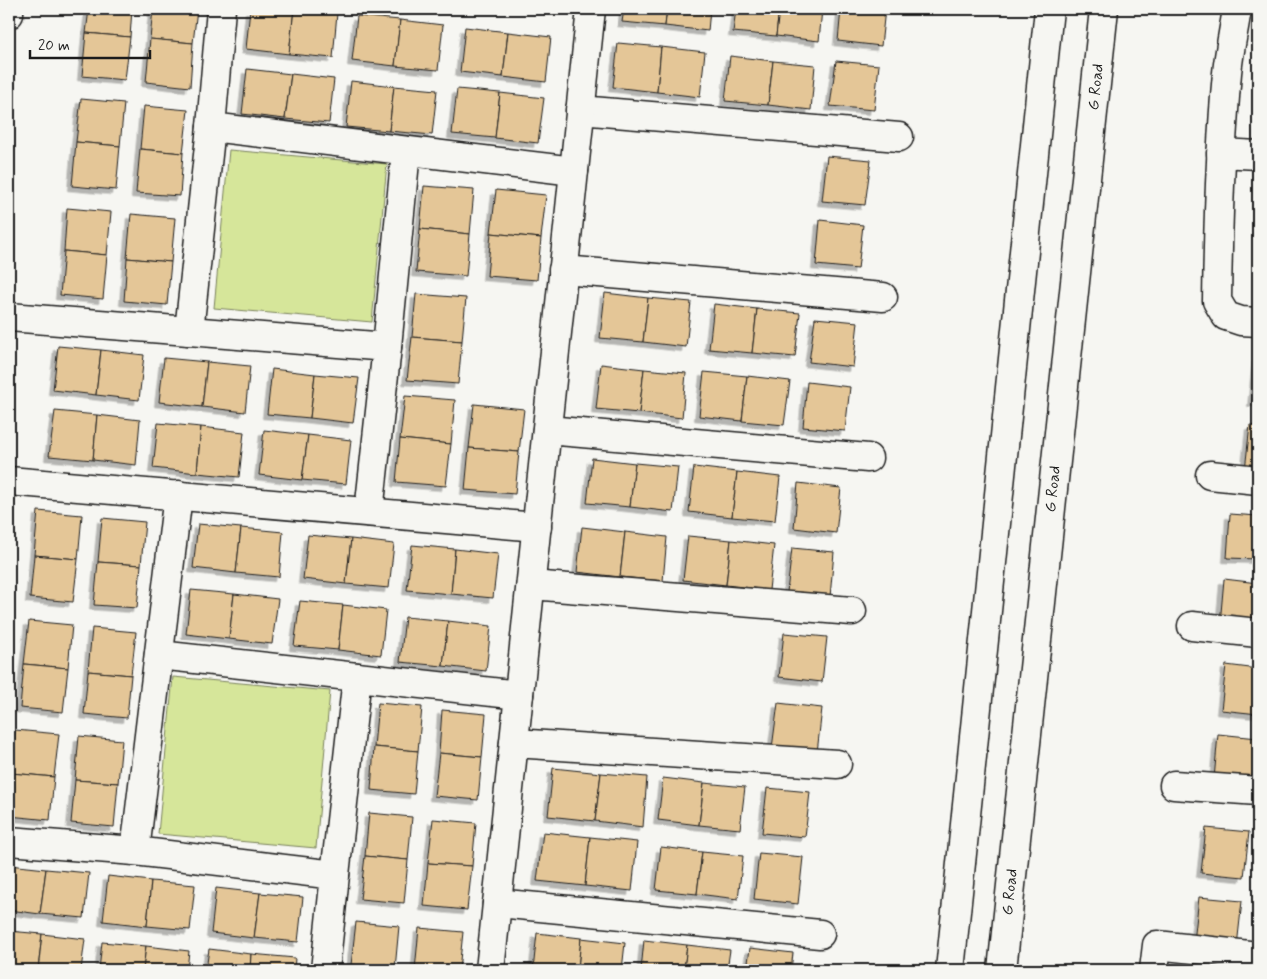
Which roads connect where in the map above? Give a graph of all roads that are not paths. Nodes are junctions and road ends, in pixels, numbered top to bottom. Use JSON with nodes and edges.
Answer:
{"nodes":[{"id":1,"x":9,"y":9,"type":"edge"},
{"id":2,"x":221,"y":9,"type":"edge"},
{"id":3,"x":591,"y":9,"type":"edge"},
{"id":4,"x":1049,"y":9,"type":"edge"},
{"id":5,"x":1104,"y":9,"type":"edge"},
{"id":6,"x":1237,"y":9,"type":"edge"},
{"id":7,"x":9,"y":14,"type":"edge"},
{"id":8,"x":580,"y":110,"type":"junction"},
{"id":9,"x":211,"y":127,"type":"junction"},
{"id":10,"x":899,"y":137,"type":"dead end"},
{"id":11,"x":406,"y":151,"type":"junction"},
{"id":12,"x":1221,"y":153,"type":"junction"},
{"id":13,"x":1258,"y":155,"type":"edge"},
{"id":14,"x":574,"y":172,"type":"junction"},
{"id":15,"x":563,"y":270,"type":"junction"},
{"id":16,"x":883,"y":297,"type":"dead end"},
{"id":17,"x":9,"y":317,"type":"edge"},
{"id":18,"x":1258,"y":322,"type":"edge"},
{"id":19,"x":189,"y":331,"type":"junction"},
{"id":20,"x":387,"y":347,"type":"junction"},
{"id":21,"x":547,"y":430,"type":"junction"},
{"id":22,"x":868,"y":458,"type":"dead end"},
{"id":23,"x":1210,"y":475,"type":"dead end"},
{"id":24,"x":9,"y":480,"type":"edge"},
{"id":25,"x":1258,"y":480,"type":"edge"},
{"id":26,"x":178,"y":496,"type":"junction"},
{"id":27,"x":369,"y":512,"type":"junction"},
{"id":28,"x":537,"y":527,"type":"junction"},
{"id":29,"x":531,"y":584,"type":"junction"},
{"id":30,"x":852,"y":611,"type":"dead end"},
{"id":31,"x":1192,"y":626,"type":"dead end"},
{"id":32,"x":1258,"y":633,"type":"edge"},
{"id":33,"x":159,"y":655,"type":"junction"},
{"id":34,"x":357,"y":677,"type":"junction"},
{"id":35,"x":519,"y":695,"type":"junction"},
{"id":36,"x":514,"y":743,"type":"junction"},
{"id":37,"x":837,"y":764,"type":"dead end"},
{"id":38,"x":1174,"y":785,"type":"dead end"},
{"id":39,"x":1258,"y":792,"type":"edge"},
{"id":40,"x":9,"y":842,"type":"edge"},
{"id":41,"x":135,"y":851,"type":"junction"},
{"id":42,"x":335,"y":875,"type":"junction"},
{"id":43,"x":497,"y":903,"type":"junction"},
{"id":44,"x":820,"y":934,"type":"dead end"},
{"id":45,"x":1258,"y":956,"type":"edge"},
{"id":46,"x":325,"y":970,"type":"edge"},
{"id":47,"x":490,"y":970,"type":"edge"},
{"id":48,"x":950,"y":970,"type":"edge"},
{"id":49,"x":1002,"y":970,"type":"edge"},
{"id":50,"x":1154,"y":970,"type":"edge"}],
"edges":[{"from":1,"to":7,"type":"street"},
{"from":2,"to":9,"type":"street"},
{"from":3,"to":8,"type":"street"},
{"from":4,"to":48,"type":"street"},
{"from":5,"to":49,"type":"street","name":"G Road"},
{"from":6,"to":12,"type":"street"},
{"from":8,"to":10,"type":"street"},
{"from":8,"to":14,"type":"street"},
{"from":9,"to":11,"type":"street"},
{"from":9,"to":19,"type":"street"},
{"from":11,"to":14,"type":"street"},
{"from":11,"to":20,"type":"street"},
{"from":12,"to":13,"type":"street"},
{"from":12,"to":18,"type":"street"},
{"from":14,"to":15,"type":"street"},
{"from":15,"to":16,"type":"street"},
{"from":15,"to":21,"type":"street"},
{"from":17,"to":19,"type":"street"},
{"from":19,"to":20,"type":"street"},
{"from":20,"to":27,"type":"street"},
{"from":21,"to":22,"type":"street"},
{"from":21,"to":28,"type":"street"},
{"from":23,"to":25,"type":"street"},
{"from":24,"to":26,"type":"street"},
{"from":26,"to":27,"type":"street"},
{"from":26,"to":33,"type":"street"},
{"from":27,"to":28,"type":"street"},
{"from":28,"to":29,"type":"street"},
{"from":29,"to":30,"type":"street"},
{"from":29,"to":35,"type":"street"},
{"from":31,"to":32,"type":"street"},
{"from":33,"to":34,"type":"street"},
{"from":33,"to":41,"type":"street"},
{"from":34,"to":35,"type":"street"},
{"from":34,"to":42,"type":"street"},
{"from":35,"to":36,"type":"street"},
{"from":36,"to":37,"type":"street"},
{"from":36,"to":43,"type":"street"},
{"from":38,"to":39,"type":"street"},
{"from":40,"to":41,"type":"street"},
{"from":41,"to":42,"type":"street"},
{"from":42,"to":46,"type":"street"},
{"from":43,"to":44,"type":"street"},
{"from":43,"to":47,"type":"street"},
{"from":45,"to":50,"type":"street"}]}
